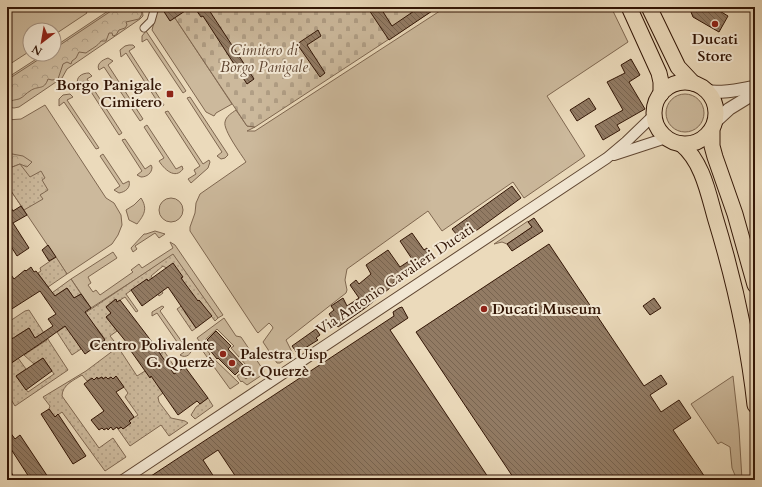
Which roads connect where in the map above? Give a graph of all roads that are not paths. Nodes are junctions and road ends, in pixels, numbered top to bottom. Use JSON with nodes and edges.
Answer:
{"nodes":[{"id":1,"x":155,"y":7,"type":"edge"},
{"id":2,"x":629,"y":7,"type":"edge"},
{"id":3,"x":649,"y":7,"type":"edge"},
{"id":4,"x":144,"y":28,"type":"dead end"},
{"id":5,"x":693,"y":83,"type":"junction"},
{"id":6,"x":755,"y":87,"type":"edge"},
{"id":7,"x":707,"y":90,"type":"junction"},
{"id":8,"x":755,"y":93,"type":"edge"},
{"id":9,"x":661,"y":94,"type":"junction"},
{"id":10,"x":654,"y":115,"type":"junction"},
{"id":11,"x":714,"y":125,"type":"junction"},
{"id":12,"x":666,"y":138,"type":"junction"},
{"id":13,"x":681,"y":144,"type":"junction"},
{"id":14,"x":607,"y":158,"type":"junction"},
{"id":15,"x":755,"y":285,"type":"edge"},
{"id":16,"x":755,"y":405,"type":"edge"},
{"id":17,"x":122,"y":480,"type":"edge"}],
"edges":[{"from":1,"to":4,"type":"street"},
{"from":2,"to":9,"type":"main road"},
{"from":3,"to":5,"type":"main road"},
{"from":5,"to":7,"type":"main road"},
{"from":5,"to":9,"type":"main road"},
{"from":6,"to":7,"type":"street"},
{"from":7,"to":11,"type":"main road"},
{"from":8,"to":11,"type":"street"},
{"from":9,"to":10,"type":"main road"},
{"from":10,"to":12,"type":"main road"},
{"from":10,"to":14,"type":"street","name":"Via Antonio Cavalieri Ducati"},
{"from":11,"to":13,"type":"main road"},
{"from":11,"to":15,"type":"main road"},
{"from":12,"to":13,"type":"main road"},
{"from":12,"to":14,"type":"street","name":"Via Antonio Cavalieri Ducati"},
{"from":13,"to":16,"type":"main road"},
{"from":14,"to":17,"type":"street","name":"Via Antonio Cavalieri Ducati"}]}
